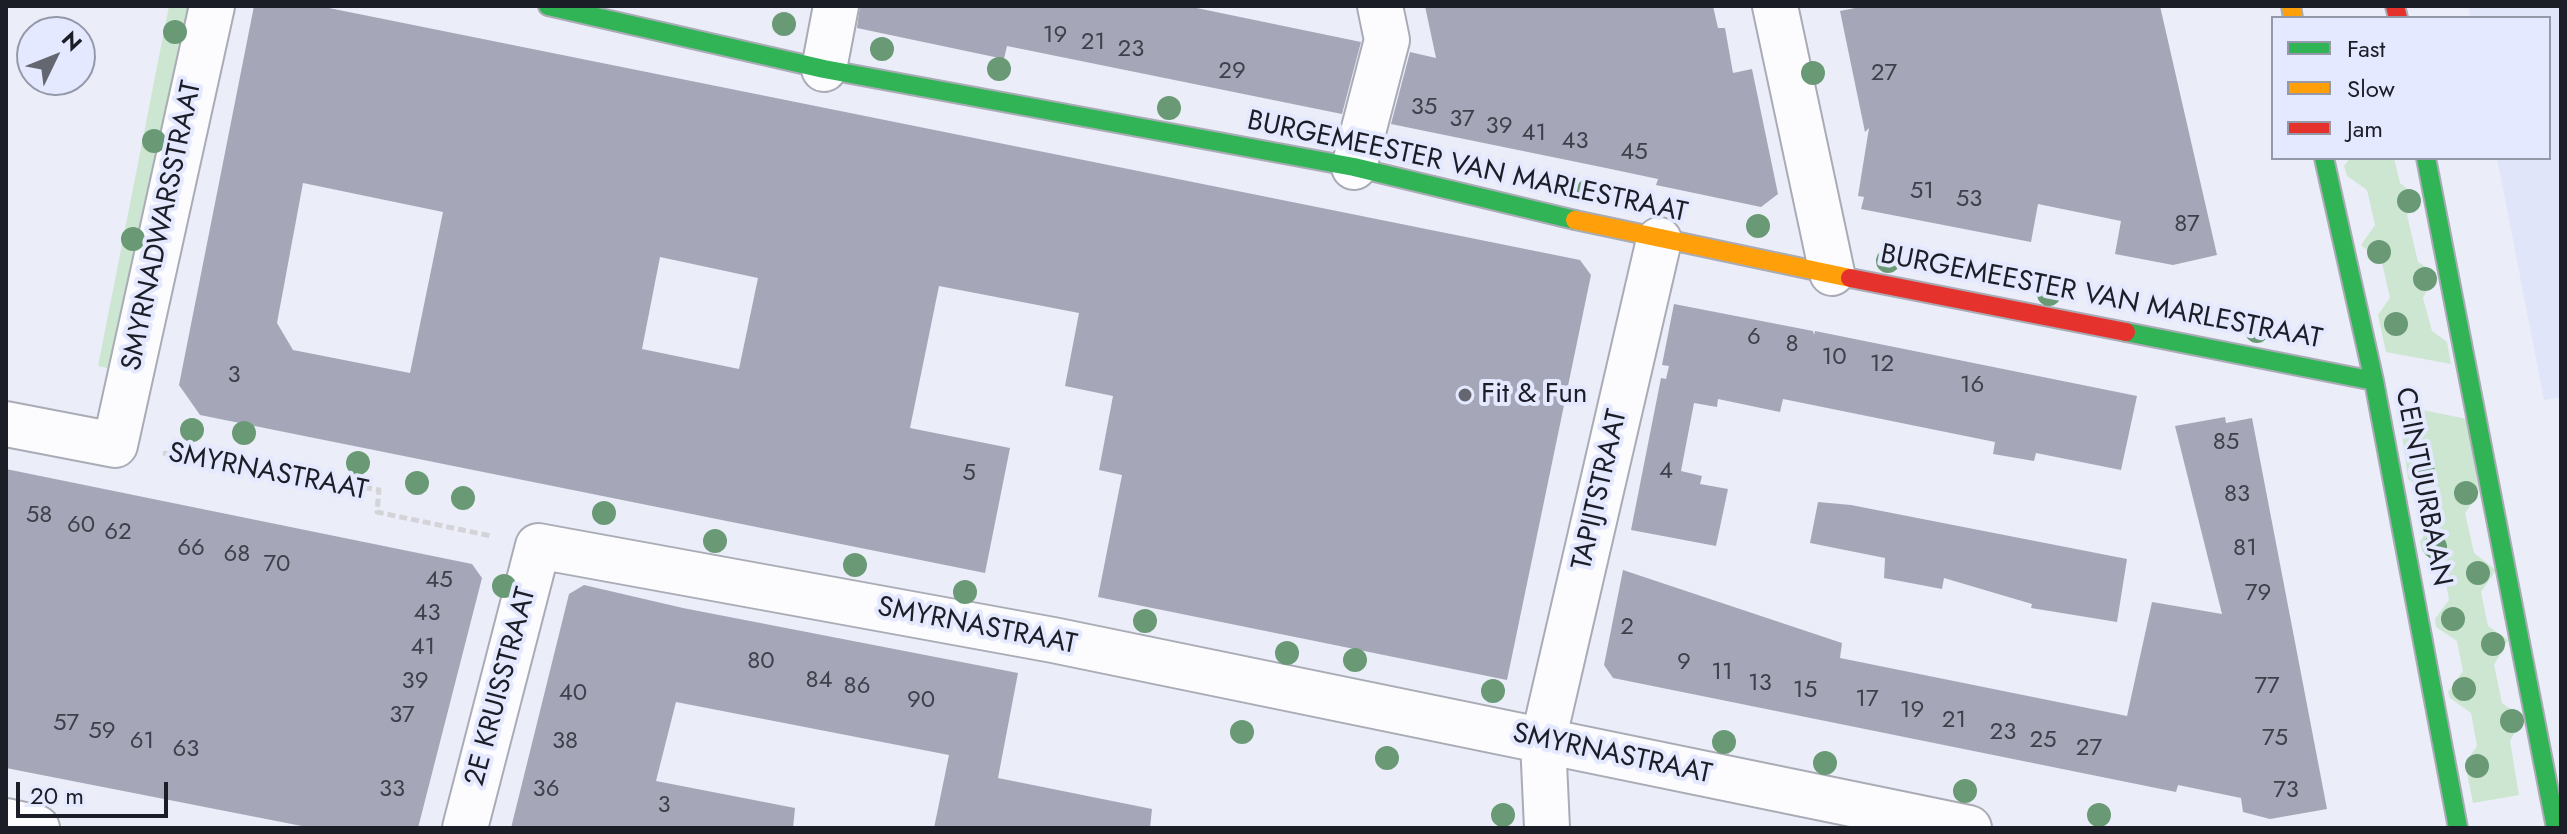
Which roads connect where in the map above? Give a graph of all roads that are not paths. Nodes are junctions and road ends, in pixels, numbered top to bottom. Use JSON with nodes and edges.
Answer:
{"nodes":[{"id":1,"x":212,"y":6,"type":"edge"},
{"id":2,"x":548,"y":6,"type":"edge"},
{"id":3,"x":836,"y":6,"type":"edge"},
{"id":4,"x":1380,"y":6,"type":"edge"},
{"id":5,"x":1775,"y":6,"type":"edge"},
{"id":6,"x":824,"y":69,"type":"junction"},
{"id":7,"x":2324,"y":160,"type":"edge"},
{"id":8,"x":2426,"y":160,"type":"edge"},
{"id":9,"x":1354,"y":167,"type":"junction"},
{"id":10,"x":1659,"y":240,"type":"junction"},
{"id":11,"x":1832,"y":273,"type":"junction"},
{"id":12,"x":2374,"y":381,"type":"junction"},
{"id":13,"x":6,"y":424,"type":"edge"},
{"id":14,"x":538,"y":546,"type":"joint"},
{"id":15,"x":1543,"y":741,"type":"junction"},
{"id":16,"x":6,"y":821,"type":"edge"},
{"id":17,"x":37,"y":828,"type":"edge"},
{"id":18,"x":465,"y":828,"type":"edge"},
{"id":19,"x":1547,"y":828,"type":"edge"},
{"id":20,"x":1969,"y":828,"type":"edge"},
{"id":21,"x":2458,"y":828,"type":"edge"},
{"id":22,"x":2556,"y":828,"type":"edge"}],
"edges":[{"from":1,"to":13,"type":"street","name":"SMYRNADWARSSTRAAT"},
{"from":2,"to":6,"type":"street","name":"BURGEMEESTER VAN MARLESTRAAT"},
{"from":3,"to":6,"type":"street"},
{"from":4,"to":9,"type":"street"},
{"from":5,"to":11,"type":"street"},
{"from":6,"to":9,"type":"street","name":"BURGEMEESTER VAN MARLESTRAAT"},
{"from":7,"to":12,"type":"street","name":"CEINTUURBAAN"},
{"from":8,"to":22,"type":"street"},
{"from":9,"to":10,"type":"street","name":"BURGEMEESTER VAN MARLESTRAAT"},
{"from":10,"to":11,"type":"street","name":"BURGEMEESTER VAN MARLESTRAAT"},
{"from":10,"to":15,"type":"street","name":"TAPIJTSTRAAT"},
{"from":11,"to":12,"type":"street","name":"BURGEMEESTER VAN MARLESTRAAT"},
{"from":12,"to":21,"type":"street","name":"CEINTUURBAAN"},
{"from":14,"to":15,"type":"street","name":"SMYRNASTRAAT"},
{"from":14,"to":18,"type":"street","name":"2E KRUISSTRAAT"},
{"from":15,"to":19,"type":"street","name":"TAPIJTSTRAAT"},
{"from":15,"to":20,"type":"street","name":"SMYRNASTRAAT"},
{"from":16,"to":17,"type":"street"}]}
